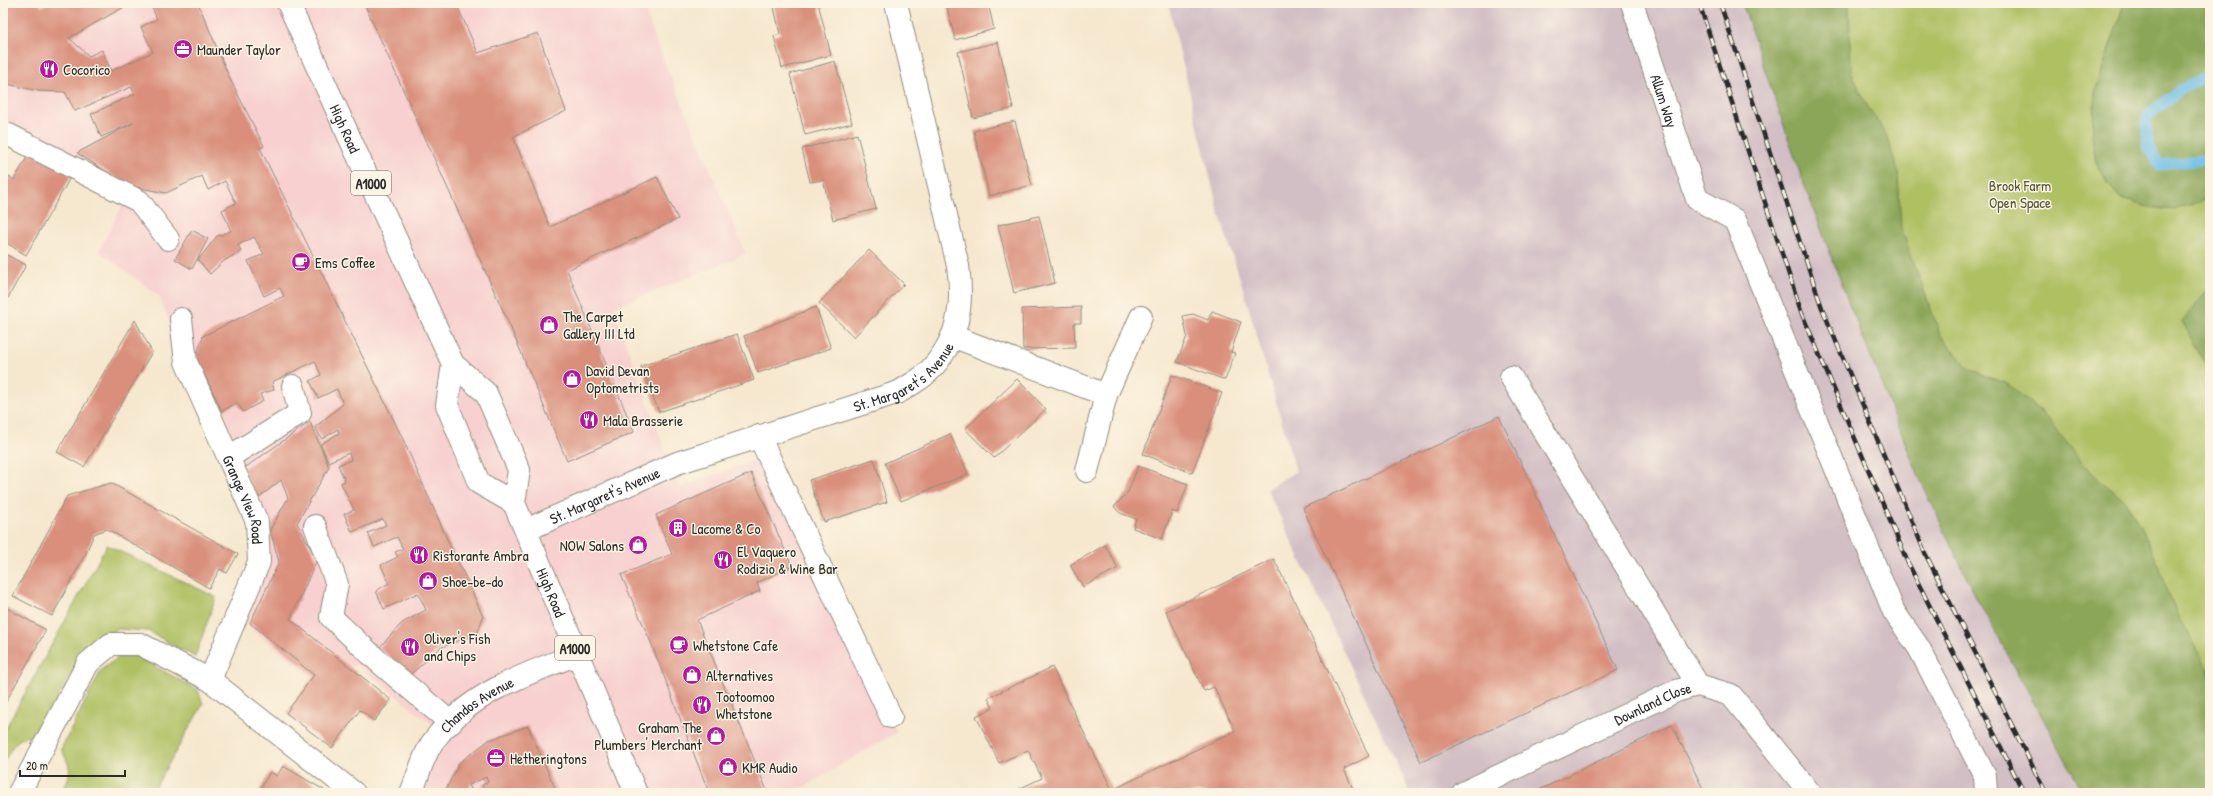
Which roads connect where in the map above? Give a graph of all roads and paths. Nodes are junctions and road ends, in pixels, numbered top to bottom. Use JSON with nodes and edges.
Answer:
{"nodes":[{"id":1,"x":288,"y":3,"type":"edge"},
{"id":2,"x":896,"y":3,"type":"edge"},
{"id":3,"x":1632,"y":3,"type":"edge"},
{"id":4,"x":3,"y":135,"type":"edge"},
{"id":5,"x":168,"y":239,"type":"dead end"},
{"id":6,"x":1141,"y":317,"type":"dead end"},
{"id":7,"x":181,"y":319,"type":"dead end"},
{"id":8,"x":952,"y":336,"type":"junction"},
{"id":9,"x":453,"y":364,"type":"junction"},
{"id":10,"x":1511,"y":377,"type":"dead end"},
{"id":11,"x":293,"y":386,"type":"dead end"},
{"id":12,"x":1106,"y":395,"type":"junction"},
{"id":13,"x":759,"y":436,"type":"junction"},
{"id":14,"x":228,"y":457,"type":"junction"},
{"id":15,"x":1086,"y":471,"type":"dead end"},
{"id":16,"x":514,"y":503,"type":"junction"},
{"id":17,"x":315,"y":526,"type":"dead end"},
{"id":18,"x":526,"y":530,"type":"junction"},
{"id":19,"x":578,"y":654,"type":"junction"},
{"id":20,"x":210,"y":680,"type":"junction"},
{"id":21,"x":1698,"y":685,"type":"junction"},
{"id":22,"x":891,"y":717,"type":"dead end"},
{"id":23,"x":450,"y":723,"type":"junction"},
{"id":24,"x":420,"y":787,"type":"edge"},
{"id":25,"x":19,"y":793,"type":"edge"},
{"id":26,"x":354,"y":793,"type":"edge"},
{"id":27,"x":636,"y":793,"type":"edge"},
{"id":28,"x":1463,"y":793,"type":"edge"},
{"id":29,"x":1810,"y":793,"type":"edge"},
{"id":30,"x":1986,"y":793,"type":"edge"}],
"edges":[{"from":1,"to":9,"type":"street","name":"High Road","number":"A1000"},
{"from":2,"to":8,"type":"street","name":"St. Margaret's Avenue"},
{"from":3,"to":30,"type":"street","name":"Allum Way"},
{"from":4,"to":5,"type":"street"},
{"from":6,"to":12,"type":"street"},
{"from":7,"to":14,"type":"street","name":"Grange View Road"},
{"from":8,"to":12,"type":"street"},
{"from":8,"to":13,"type":"street","name":"St. Margaret's Avenue"},
{"from":9,"to":16,"type":"street","name":"High Road","number":"A1000"},
{"from":9,"to":16,"type":"street"},
{"from":10,"to":21,"type":"street"},
{"from":11,"to":14,"type":"street"},
{"from":12,"to":15,"type":"street"},
{"from":13,"to":18,"type":"street","name":"St. Margaret's Avenue"},
{"from":13,"to":22,"type":"street"},
{"from":14,"to":20,"type":"street","name":"Grange View Road"},
{"from":16,"to":18,"type":"street","name":"High Road","number":"A1000"},
{"from":17,"to":23,"type":"street"},
{"from":18,"to":19,"type":"street","name":"High Road","number":"A1000"},
{"from":19,"to":23,"type":"street","name":"Chandos Avenue"},
{"from":19,"to":27,"type":"street","name":"High Road","number":"A1000"},
{"from":20,"to":25,"type":"street"},
{"from":20,"to":26,"type":"street"},
{"from":21,"to":28,"type":"street","name":"Downland Close"},
{"from":21,"to":29,"type":"street","name":"Downland Close"},
{"from":23,"to":24,"type":"street","name":"Chandos Avenue"}]}
